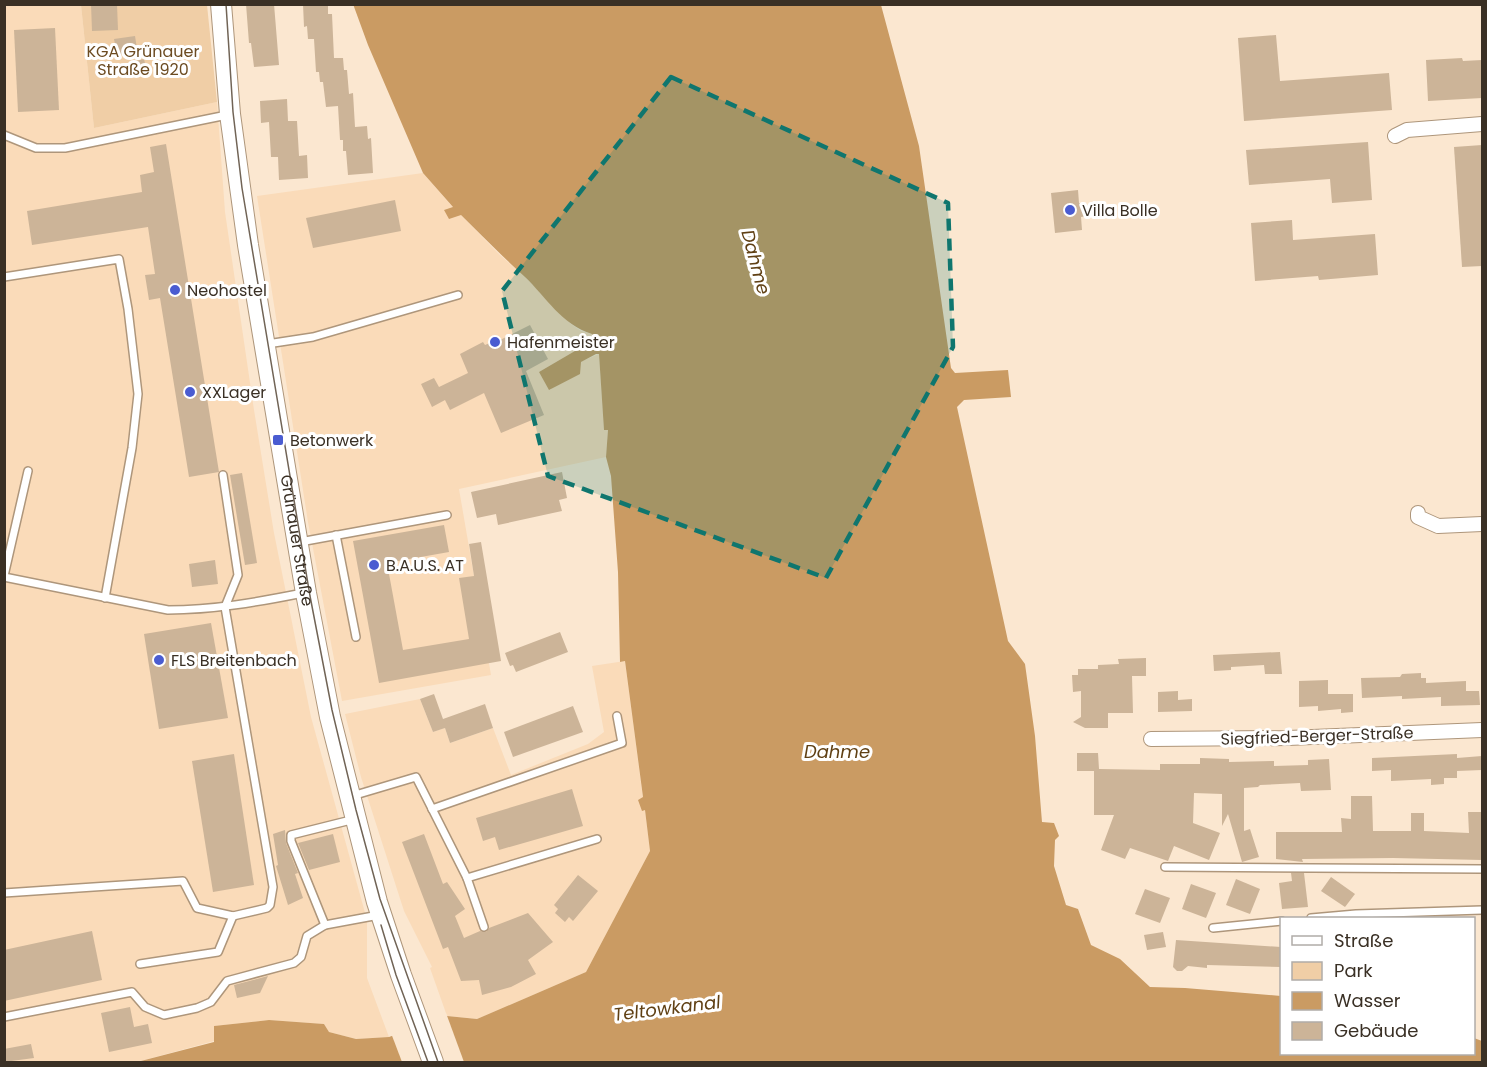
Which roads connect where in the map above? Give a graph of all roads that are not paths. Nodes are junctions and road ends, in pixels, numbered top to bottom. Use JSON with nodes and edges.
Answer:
{"nodes":[{"id":1,"x":221,"y":4,"type":"edge"},
{"id":2,"x":230,"y":114,"type":"junction"},
{"id":3,"x":1482,"y":124,"type":"edge"},
{"id":4,"x":4,"y":135,"type":"edge"},
{"id":5,"x":1395,"y":136,"type":"dead end"},
{"id":6,"x":4,"y":277,"type":"edge"},
{"id":7,"x":458,"y":295,"type":"dead end"},
{"id":8,"x":264,"y":345,"type":"junction"},
{"id":9,"x":28,"y":471,"type":"dead end"},
{"id":10,"x":223,"y":474,"type":"dead end"},
{"id":11,"x":1418,"y":513,"type":"dead end"},
{"id":12,"x":447,"y":515,"type":"dead end"},
{"id":13,"x":1482,"y":524,"type":"edge"},
{"id":14,"x":336,"y":535,"type":"junction"},
{"id":15,"x":297,"y":542,"type":"junction"},
{"id":16,"x":4,"y":576,"type":"edge"},
{"id":17,"x":306,"y":593,"type":"junction"},
{"id":18,"x":105,"y":598,"type":"junction"},
{"id":19,"x":225,"y":607,"type":"junction"},
{"id":20,"x":356,"y":637,"type":"dead end"},
{"id":21,"x":617,"y":716,"type":"dead end"},
{"id":22,"x":1482,"y":730,"type":"edge"},
{"id":23,"x":1151,"y":739,"type":"dead end"},
{"id":24,"x":350,"y":796,"type":"junction"},
{"id":25,"x":432,"y":809,"type":"junction"},
{"id":26,"x":355,"y":819,"type":"junction"},
{"id":27,"x":597,"y":839,"type":"dead end"},
{"id":28,"x":1166,"y":867,"type":"dead end"},
{"id":29,"x":1482,"y":869,"type":"edge"},
{"id":30,"x":467,"y":878,"type":"junction"},
{"id":31,"x":4,"y":892,"type":"edge"},
{"id":32,"x":1482,"y":910,"type":"edge"},
{"id":33,"x":381,"y":915,"type":"junction"},
{"id":34,"x":233,"y":916,"type":"junction"},
{"id":35,"x":1322,"y":917,"type":"edge"},
{"id":36,"x":1280,"y":921,"type":"edge"},
{"id":37,"x":325,"y":925,"type":"junction"},
{"id":38,"x":484,"y":927,"type":"dead end"},
{"id":39,"x":1213,"y":928,"type":"dead end"},
{"id":40,"x":140,"y":964,"type":"dead end"},
{"id":41,"x":4,"y":1017,"type":"edge"},
{"id":42,"x":433,"y":1062,"type":"edge"}],
"edges":[{"from":1,"to":2,"type":"main road","name":"Grünauer Straße"},
{"from":2,"to":4,"type":"lane"},
{"from":2,"to":8,"type":"main road","name":"Grünauer Straße"},
{"from":3,"to":5,"type":"street"},
{"from":6,"to":18,"type":"lane"},
{"from":7,"to":8,"type":"lane"},
{"from":8,"to":15,"type":"main road","name":"Grünauer Straße"},
{"from":9,"to":16,"type":"lane"},
{"from":10,"to":19,"type":"lane"},
{"from":11,"to":13,"type":"street"},
{"from":12,"to":14,"type":"lane"},
{"from":14,"to":15,"type":"lane"},
{"from":14,"to":20,"type":"lane"},
{"from":15,"to":17,"type":"main road","name":"Grünauer Straße"},
{"from":16,"to":18,"type":"lane"},
{"from":17,"to":19,"type":"lane"},
{"from":17,"to":24,"type":"main road","name":"Grünauer Straße"},
{"from":18,"to":19,"type":"lane"},
{"from":19,"to":34,"type":"lane"},
{"from":21,"to":25,"type":"lane"},
{"from":22,"to":23,"type":"street","name":"Siegfried-Berger-Straße"},
{"from":24,"to":25,"type":"lane"},
{"from":24,"to":26,"type":"main road","name":"Grünauer Straße"},
{"from":25,"to":30,"type":"lane"},
{"from":26,"to":33,"type":"main road","name":"Grünauer Straße"},
{"from":26,"to":37,"type":"lane"},
{"from":27,"to":30,"type":"lane"},
{"from":28,"to":29,"type":"lane"},
{"from":30,"to":38,"type":"lane"},
{"from":31,"to":34,"type":"lane"},
{"from":32,"to":35,"type":"lane"},
{"from":33,"to":37,"type":"lane"},
{"from":33,"to":42,"type":"main road","name":"Grünauer Straße"},
{"from":34,"to":40,"type":"lane"},
{"from":36,"to":39,"type":"lane"},
{"from":37,"to":41,"type":"lane"}]}
